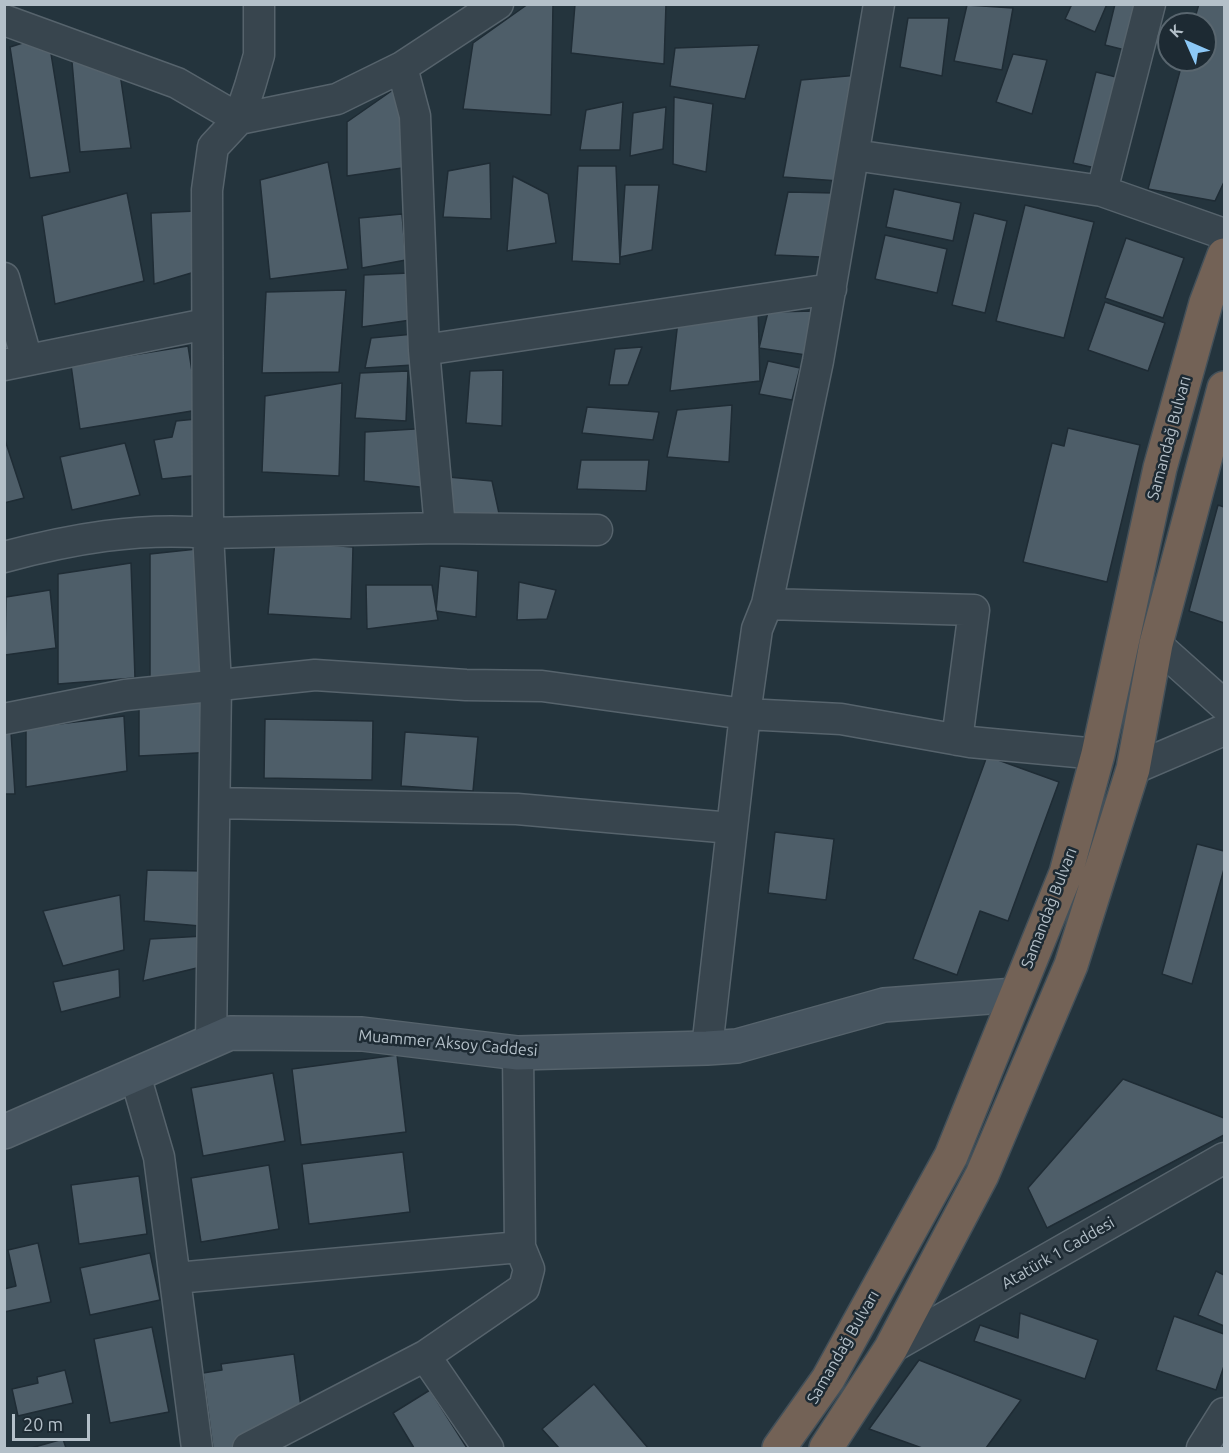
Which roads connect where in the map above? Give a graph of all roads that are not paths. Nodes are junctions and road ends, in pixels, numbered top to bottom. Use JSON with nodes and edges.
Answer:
{"nodes":[{"id":1,"x":260,"y":4,"type":"edge"},
{"id":2,"x":498,"y":4,"type":"edge"},
{"id":3,"x":879,"y":4,"type":"edge"},
{"id":4,"x":1150,"y":4,"type":"edge"},
{"id":5,"x":4,"y":20,"type":"edge"},
{"id":6,"x":402,"y":67,"type":"junction"},
{"id":7,"x":239,"y":119,"type":"junction"},
{"id":8,"x":854,"y":155,"type":"junction"},
{"id":9,"x":1102,"y":191,"type":"junction"},
{"id":10,"x":1224,"y":234,"type":"edge"},
{"id":11,"x":1224,"y":255,"type":"edge"},
{"id":12,"x":4,"y":278,"type":"edge"},
{"id":13,"x":831,"y":288,"type":"junction"},
{"id":14,"x":206,"y":324,"type":"junction"},
{"id":15,"x":424,"y":351,"type":"junction"},
{"id":16,"x":16,"y":362,"type":"edge"},
{"id":17,"x":1224,"y":388,"type":"edge"},
{"id":18,"x":440,"y":528,"type":"junction"},
{"id":19,"x":597,"y":530,"type":"dead end"},
{"id":20,"x":208,"y":533,"type":"junction"},
{"id":21,"x":4,"y":557,"type":"edge"},
{"id":22,"x":767,"y":604,"type":"junction"},
{"id":23,"x":1156,"y":644,"type":"junction"},
{"id":24,"x":216,"y":685,"type":"junction"},
{"id":25,"x":1224,"y":705,"type":"edge"},
{"id":26,"x":744,"y":714,"type":"junction"},
{"id":27,"x":4,"y":719,"type":"edge"},
{"id":28,"x":1224,"y":730,"type":"edge"},
{"id":29,"x":957,"y":740,"type":"junction"},
{"id":30,"x":1098,"y":754,"type":"junction"},
{"id":31,"x":1133,"y":769,"type":"junction"},
{"id":32,"x":215,"y":803,"type":"junction"},
{"id":33,"x":731,"y":828,"type":"junction"},
{"id":34,"x":1015,"y":995,"type":"junction"},
{"id":35,"x":211,"y":1042,"type":"junction"},
{"id":36,"x":707,"y":1048,"type":"junction"},
{"id":37,"x":518,"y":1053,"type":"junction"},
{"id":38,"x":135,"y":1075,"type":"junction"},
{"id":39,"x":4,"y":1132,"type":"edge"},
{"id":40,"x":1224,"y":1158,"type":"edge"},
{"id":41,"x":520,"y":1248,"type":"junction"},
{"id":42,"x":176,"y":1278,"type":"junction"},
{"id":43,"x":891,"y":1348,"type":"junction"},
{"id":44,"x":425,"y":1356,"type":"junction"},
{"id":45,"x":197,"y":1449,"type":"edge"},
{"id":46,"x":248,"y":1449,"type":"edge"},
{"id":47,"x":488,"y":1449,"type":"edge"},
{"id":48,"x":779,"y":1449,"type":"edge"},
{"id":49,"x":826,"y":1449,"type":"edge"}],
"edges":[{"from":1,"to":7,"type":"street"},
{"from":2,"to":6,"type":"street"},
{"from":3,"to":8,"type":"street"},
{"from":4,"to":9,"type":"street"},
{"from":5,"to":7,"type":"street"},
{"from":6,"to":7,"type":"street"},
{"from":6,"to":15,"type":"street"},
{"from":7,"to":14,"type":"street"},
{"from":8,"to":9,"type":"street"},
{"from":8,"to":13,"type":"street"},
{"from":9,"to":10,"type":"street"},
{"from":11,"to":30,"type":"highway","name":"Samandağ Bulvarı"},
{"from":12,"to":16,"type":"street"},
{"from":13,"to":15,"type":"street"},
{"from":13,"to":22,"type":"street"},
{"from":14,"to":16,"type":"street"},
{"from":14,"to":20,"type":"street"},
{"from":15,"to":18,"type":"street"},
{"from":17,"to":23,"type":"highway"},
{"from":18,"to":19,"type":"street"},
{"from":18,"to":20,"type":"street"},
{"from":20,"to":21,"type":"street"},
{"from":20,"to":24,"type":"street"},
{"from":22,"to":26,"type":"street"},
{"from":22,"to":29,"type":"street"},
{"from":23,"to":25,"type":"street"},
{"from":23,"to":31,"type":"highway"},
{"from":24,"to":26,"type":"street"},
{"from":24,"to":27,"type":"street"},
{"from":24,"to":32,"type":"street"},
{"from":26,"to":29,"type":"street"},
{"from":26,"to":33,"type":"street"},
{"from":28,"to":31,"type":"street"},
{"from":29,"to":30,"type":"street"},
{"from":30,"to":34,"type":"highway","name":"Samandağ Bulvarı"},
{"from":31,"to":43,"type":"highway"},
{"from":32,"to":33,"type":"street"},
{"from":32,"to":35,"type":"street"},
{"from":33,"to":36,"type":"street"},
{"from":34,"to":36,"type":"street","name":"Muammer Aksoy Caddesi"},
{"from":34,"to":48,"type":"highway","name":"Samandağ Bulvarı"},
{"from":35,"to":37,"type":"street","name":"Muammer Aksoy Caddesi"},
{"from":35,"to":38,"type":"street","name":"Muammer Aksoy Caddesi"},
{"from":36,"to":37,"type":"street","name":"Muammer Aksoy Caddesi"},
{"from":37,"to":41,"type":"street"},
{"from":38,"to":39,"type":"street","name":"Muammer Aksoy Caddesi"},
{"from":38,"to":42,"type":"street"},
{"from":40,"to":43,"type":"street","name":"Atatürk 1 Caddesi"},
{"from":41,"to":42,"type":"street"},
{"from":41,"to":44,"type":"street"},
{"from":42,"to":45,"type":"street"},
{"from":43,"to":49,"type":"highway"},
{"from":44,"to":46,"type":"street"},
{"from":44,"to":47,"type":"street"}]}
